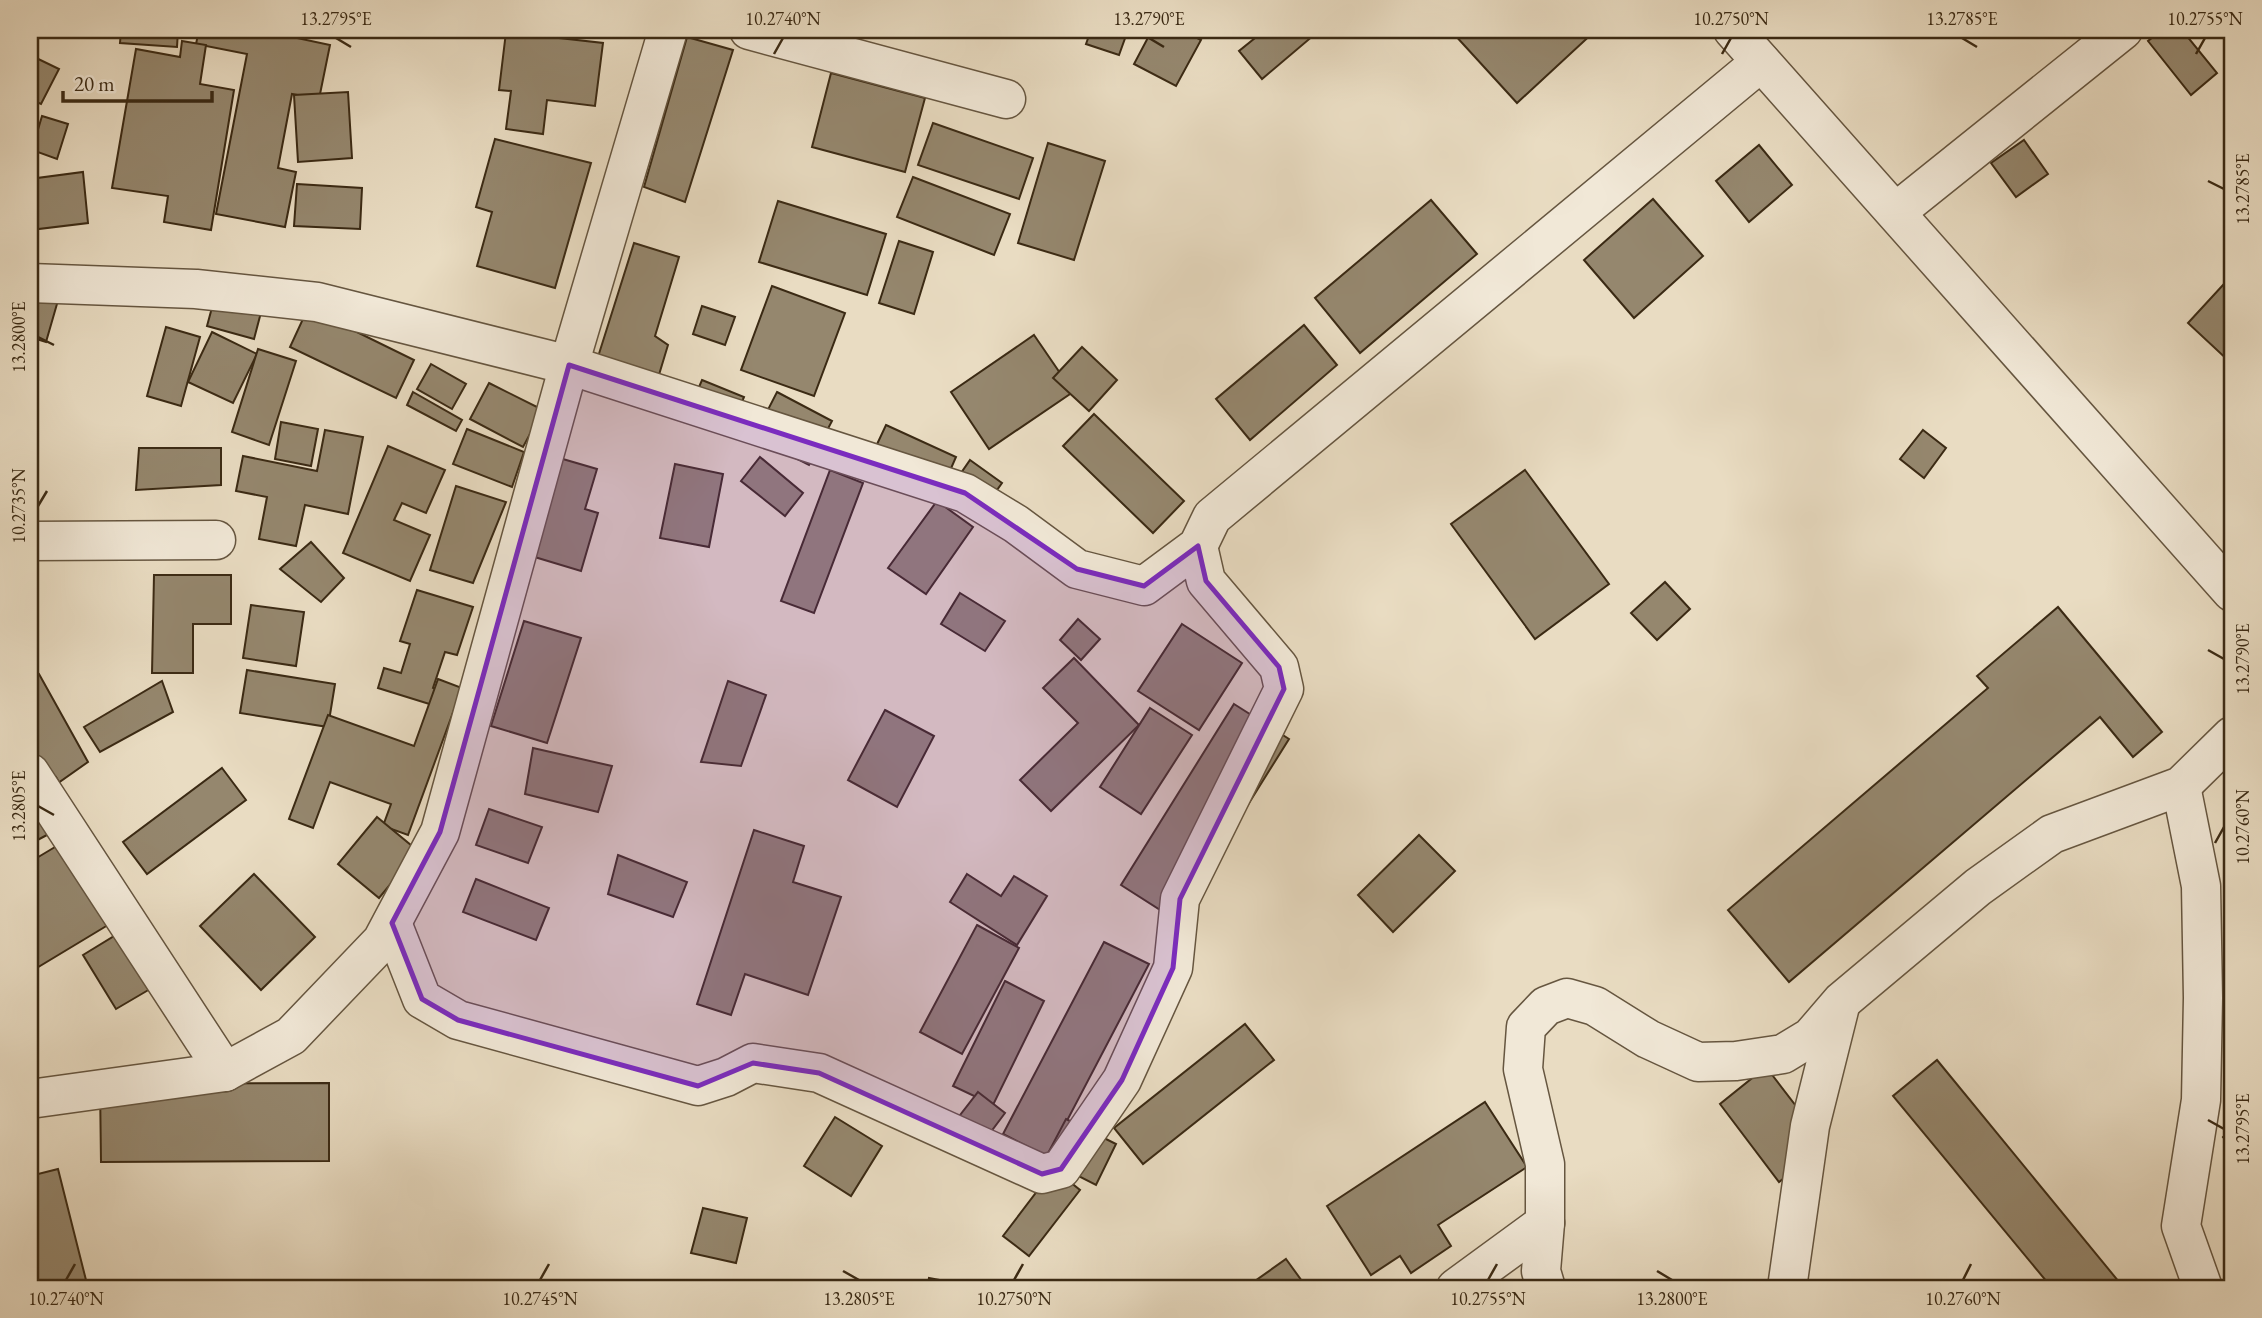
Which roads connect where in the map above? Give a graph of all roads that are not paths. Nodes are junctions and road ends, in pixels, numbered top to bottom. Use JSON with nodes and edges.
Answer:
{"nodes":[{"id":1,"x":668,"y":30,"type":"edge"},
{"id":2,"x":749,"y":30,"type":"edge"},
{"id":3,"x":1733,"y":30,"type":"edge"},
{"id":4,"x":2123,"y":30,"type":"edge"},
{"id":5,"x":1761,"y":62,"type":"junction"},
{"id":6,"x":1006,"y":99,"type":"dead end"},
{"id":7,"x":1896,"y":212,"type":"junction"},
{"id":8,"x":30,"y":284,"type":"edge"},
{"id":9,"x":569,"y":365,"type":"junction"},
{"id":10,"x":216,"y":540,"type":"dead end"},
{"id":11,"x":30,"y":541,"type":"edge"},
{"id":12,"x":1198,"y":546,"type":"junction"},
{"id":13,"x":2232,"y":592,"type":"edge"},
{"id":14,"x":2232,"y":736,"type":"edge"},
{"id":15,"x":30,"y":773,"type":"edge"},
{"id":16,"x":2181,"y":786,"type":"junction"},
{"id":17,"x":392,"y":923,"type":"junction"},
{"id":18,"x":1842,"y":1001,"type":"junction"},
{"id":19,"x":225,"y":1072,"type":"junction"},
{"id":20,"x":30,"y":1099,"type":"edge"},
{"id":21,"x":1545,"y":1223,"type":"junction"},
{"id":22,"x":1456,"y":1288,"type":"edge"},
{"id":23,"x":1546,"y":1288,"type":"edge"},
{"id":24,"x":1787,"y":1288,"type":"edge"},
{"id":25,"x":2203,"y":1288,"type":"edge"}],
"edges":[{"from":1,"to":9,"type":"street"},
{"from":2,"to":6,"type":"street"},
{"from":3,"to":5,"type":"street"},
{"from":4,"to":7,"type":"street"},
{"from":5,"to":7,"type":"street"},
{"from":5,"to":12,"type":"street"},
{"from":7,"to":13,"type":"street"},
{"from":8,"to":9,"type":"street"},
{"from":9,"to":12,"type":"street"},
{"from":9,"to":17,"type":"street"},
{"from":10,"to":11,"type":"street"},
{"from":12,"to":17,"type":"street"},
{"from":14,"to":16,"type":"street"},
{"from":15,"to":19,"type":"street"},
{"from":16,"to":18,"type":"street"},
{"from":16,"to":25,"type":"street"},
{"from":17,"to":19,"type":"street"},
{"from":18,"to":21,"type":"street"},
{"from":18,"to":24,"type":"street"},
{"from":19,"to":20,"type":"street"},
{"from":21,"to":22,"type":"street"},
{"from":21,"to":23,"type":"street"}]}
